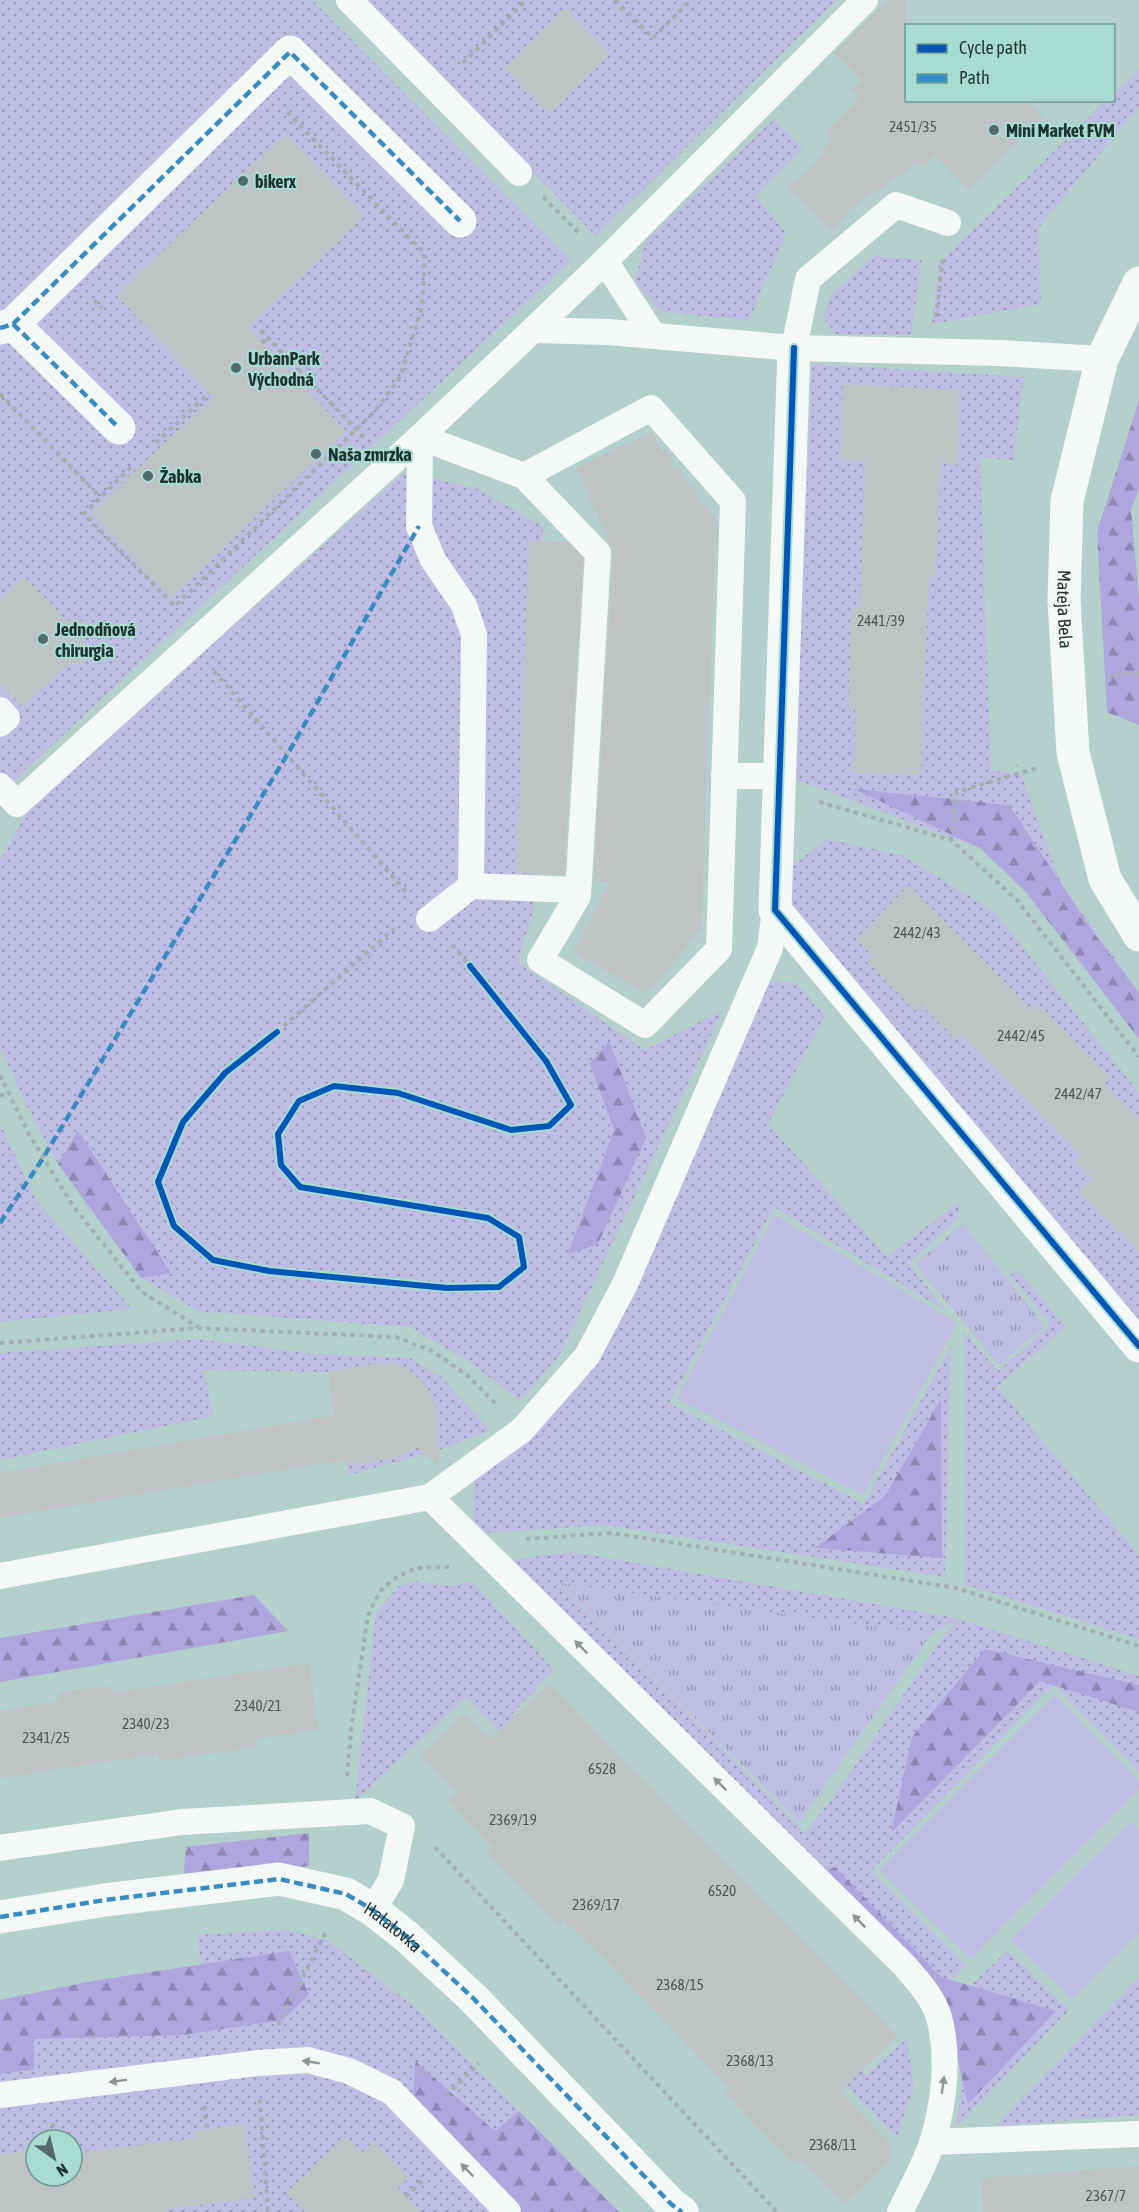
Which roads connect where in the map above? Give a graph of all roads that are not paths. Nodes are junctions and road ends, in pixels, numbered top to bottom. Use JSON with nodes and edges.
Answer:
{"nodes":[{"id":1,"x":349,"y":0,"type":"edge"},
{"id":2,"x":865,"y":0,"type":"edge"},
{"id":3,"x":519,"y":173,"type":"dead end"},
{"id":4,"x":460,"y":221,"type":"dead end"},
{"id":5,"x":948,"y":223,"type":"dead end"},
{"id":6,"x":605,"y":261,"type":"junction"},
{"id":7,"x":1139,"y":283,"type":"edge"},
{"id":8,"x":7,"y":326,"type":"edge"},
{"id":9,"x":532,"y":330,"type":"junction"},
{"id":10,"x":653,"y":335,"type":"junction"},
{"id":11,"x":794,"y":348,"type":"junction"},
{"id":12,"x":1102,"y":359,"type":"junction"},
{"id":13,"x":119,"y":428,"type":"dead end"},
{"id":14,"x":420,"y":437,"type":"junction"},
{"id":15,"x":524,"y":476,"type":"junction"},
{"id":16,"x":0,"y":710,"type":"edge"},
{"id":17,"x":0,"y":724,"type":"edge"},
{"id":18,"x":724,"y":776,"type":"junction"},
{"id":19,"x":779,"y":783,"type":"junction"},
{"id":20,"x":0,"y":786,"type":"edge"},
{"id":21,"x":471,"y":886,"type":"junction"},
{"id":22,"x":578,"y":890,"type":"junction"},
{"id":23,"x":776,"y":909,"type":"junction"},
{"id":24,"x":424,"y":913,"type":"road end"},
{"id":25,"x":1137,"y":929,"type":"edge"},
{"id":26,"x":1139,"y":1346,"type":"edge"},
{"id":27,"x":430,"y":1497,"type":"junction"},
{"id":28,"x":0,"y":1576,"type":"edge"},
{"id":29,"x":0,"y":1848,"type":"edge"},
{"id":30,"x":360,"y":1902,"type":"junction"},
{"id":31,"x":0,"y":1917,"type":"edge"},
{"id":32,"x":0,"y":2095,"type":"edge"},
{"id":33,"x":1139,"y":2134,"type":"edge"},
{"id":34,"x":932,"y":2142,"type":"junction"},
{"id":35,"x":508,"y":2212,"type":"edge"},
{"id":36,"x":682,"y":2212,"type":"edge"},
{"id":37,"x":900,"y":2212,"type":"edge"}],
"edges":[{"from":1,"to":3,"type":"lane"},
{"from":2,"to":6,"type":"lane"},
{"from":4,"to":8,"type":"street"},
{"from":5,"to":11,"type":"lane"},
{"from":6,"to":9,"type":"lane"},
{"from":6,"to":10,"type":"lane"},
{"from":7,"to":12,"type":"street","name":"Mateja Bela"},
{"from":8,"to":13,"type":"street"},
{"from":9,"to":10,"type":"lane"},
{"from":9,"to":14,"type":"lane"},
{"from":10,"to":11,"type":"lane"},
{"from":11,"to":12,"type":"lane"},
{"from":11,"to":19,"type":"street"},
{"from":12,"to":25,"type":"street","name":"Mateja Bela"},
{"from":14,"to":15,"type":"lane"},
{"from":14,"to":20,"type":"lane"},
{"from":14,"to":21,"type":"lane"},
{"from":15,"to":18,"type":"lane"},
{"from":15,"to":22,"type":"lane"},
{"from":16,"to":17,"type":"lane"},
{"from":18,"to":19,"type":"lane"},
{"from":18,"to":22,"type":"lane"},
{"from":19,"to":23,"type":"street"},
{"from":21,"to":22,"type":"lane"},
{"from":21,"to":24,"type":"lane"},
{"from":23,"to":26,"type":"street"},
{"from":23,"to":27,"type":"lane"},
{"from":27,"to":28,"type":"lane"},
{"from":34,"to":27,"type":"lane","one_way":true},
{"from":29,"to":30,"type":"lane"},
{"from":30,"to":31,"type":"street","name":"Halalovka"},
{"from":30,"to":36,"type":"street","name":"Halalovka"},
{"from":35,"to":32,"type":"lane","one_way":true},
{"from":33,"to":34,"type":"lane"},
{"from":34,"to":37,"type":"lane"}]}
